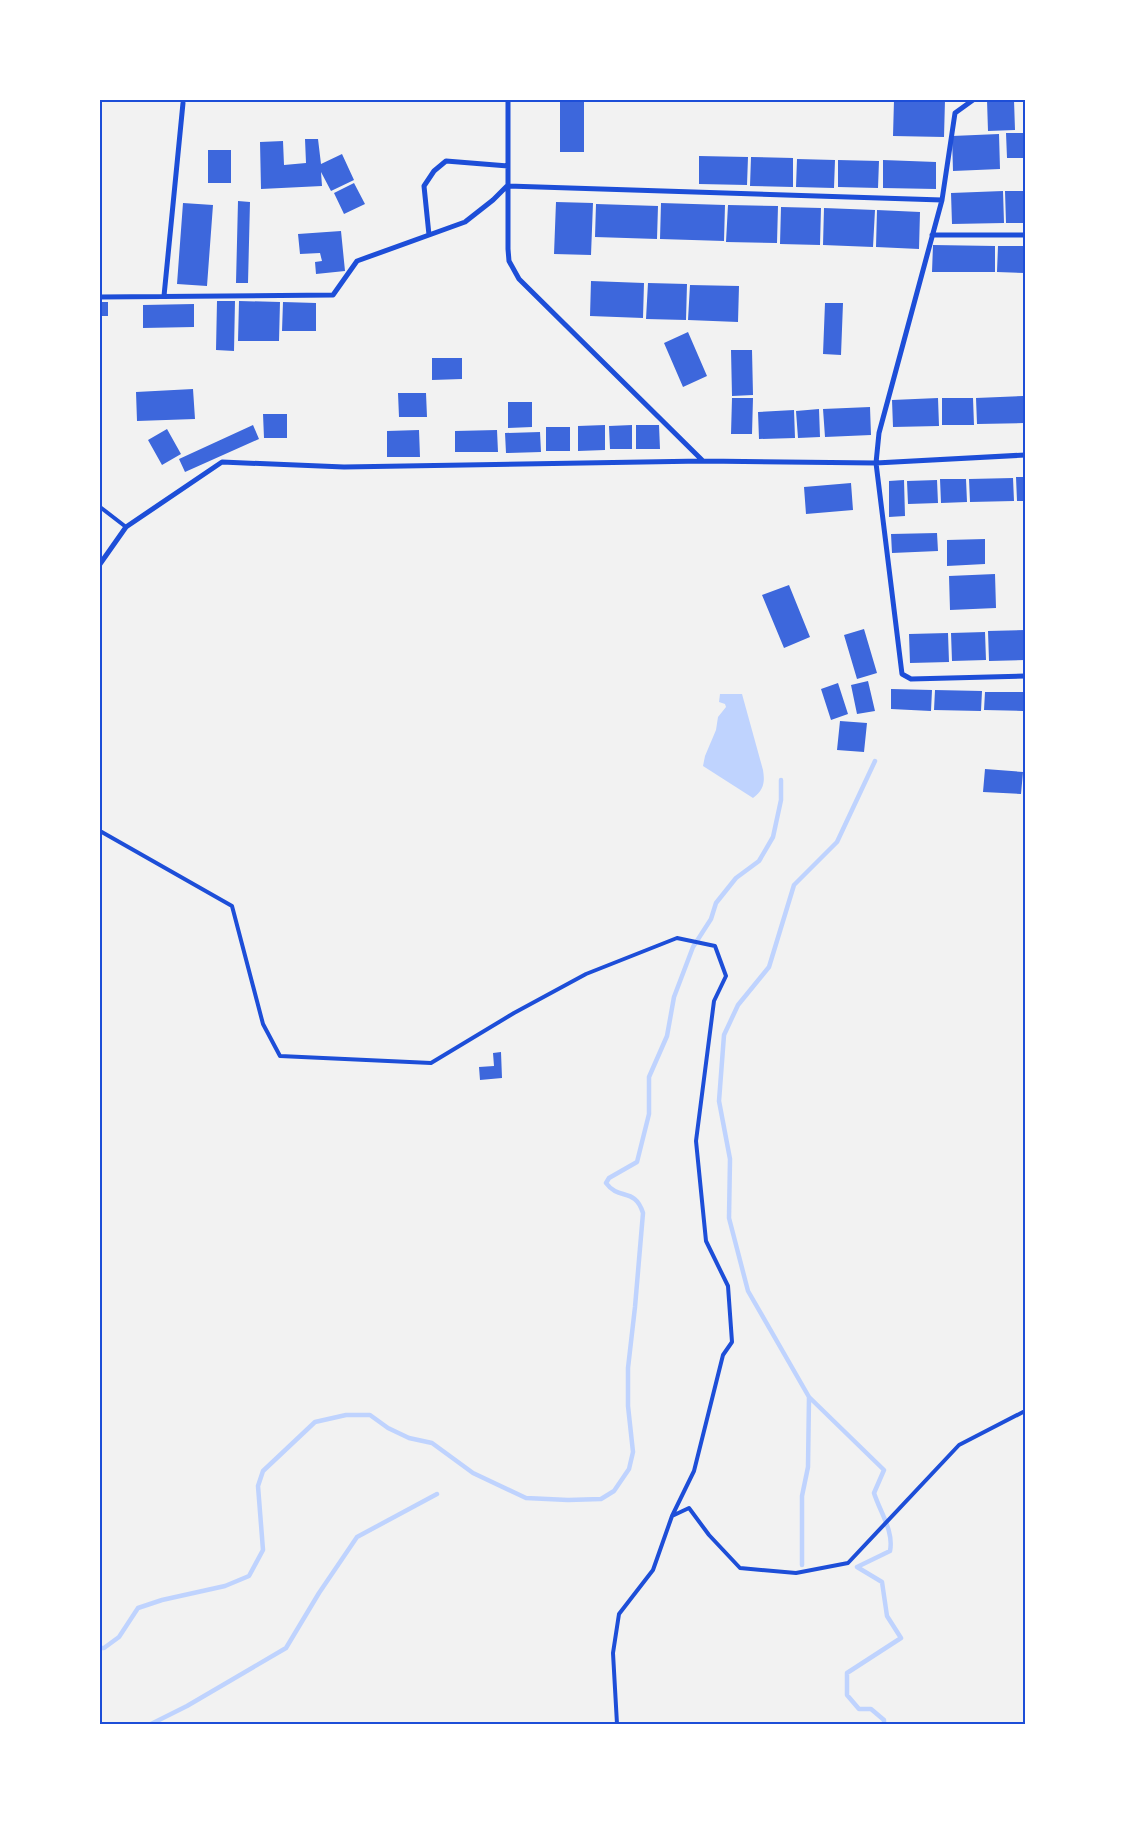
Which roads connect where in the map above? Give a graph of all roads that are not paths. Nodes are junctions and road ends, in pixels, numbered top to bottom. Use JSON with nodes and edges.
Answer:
{"nodes":[{"id":1,"x":508,"y":100,"type":"edge"},
{"id":2,"x":972,"y":100,"type":"edge"},
{"id":3,"x":183,"y":102,"type":"dead end"},
{"id":4,"x":508,"y":166,"type":"junction"},
{"id":5,"x":507,"y":186,"type":"junction"},
{"id":6,"x":942,"y":200,"type":"junction"},
{"id":7,"x":429,"y":235,"type":"junction"},
{"id":8,"x":932,"y":235,"type":"junction"},
{"id":9,"x":1025,"y":235,"type":"edge"},
{"id":10,"x":164,"y":296,"type":"junction"},
{"id":11,"x":100,"y":297,"type":"edge"},
{"id":12,"x":1025,"y":455,"type":"edge"},
{"id":13,"x":703,"y":461,"type":"junction"},
{"id":14,"x":876,"y":464,"type":"junction"},
{"id":15,"x":100,"y":507,"type":"edge"},
{"id":16,"x":126,"y":527,"type":"junction"},
{"id":17,"x":100,"y":564,"type":"edge"},
{"id":18,"x":1025,"y":676,"type":"edge"},
{"id":19,"x":100,"y":830,"type":"edge"},
{"id":20,"x":1025,"y":1411,"type":"edge"},
{"id":21,"x":672,"y":1516,"type":"junction"},
{"id":22,"x":617,"y":1724,"type":"edge"}],
"edges":[{"from":1,"to":4,"type":"street"},
{"from":2,"to":6,"type":"street"},
{"from":3,"to":10,"type":"street"},
{"from":4,"to":5,"type":"street"},
{"from":4,"to":7,"type":"street"},
{"from":5,"to":6,"type":"street"},
{"from":5,"to":7,"type":"street"},
{"from":5,"to":13,"type":"street"},
{"from":6,"to":8,"type":"street"},
{"from":7,"to":10,"type":"street"},
{"from":8,"to":9,"type":"street"},
{"from":8,"to":14,"type":"street"},
{"from":10,"to":11,"type":"street"},
{"from":12,"to":14,"type":"street"},
{"from":13,"to":14,"type":"street"},
{"from":13,"to":16,"type":"street"},
{"from":14,"to":18,"type":"street"},
{"from":15,"to":16,"type":"lane"},
{"from":16,"to":17,"type":"street"},
{"from":19,"to":21,"type":"lane"},
{"from":20,"to":21,"type":"lane"},
{"from":21,"to":22,"type":"lane"}]}
